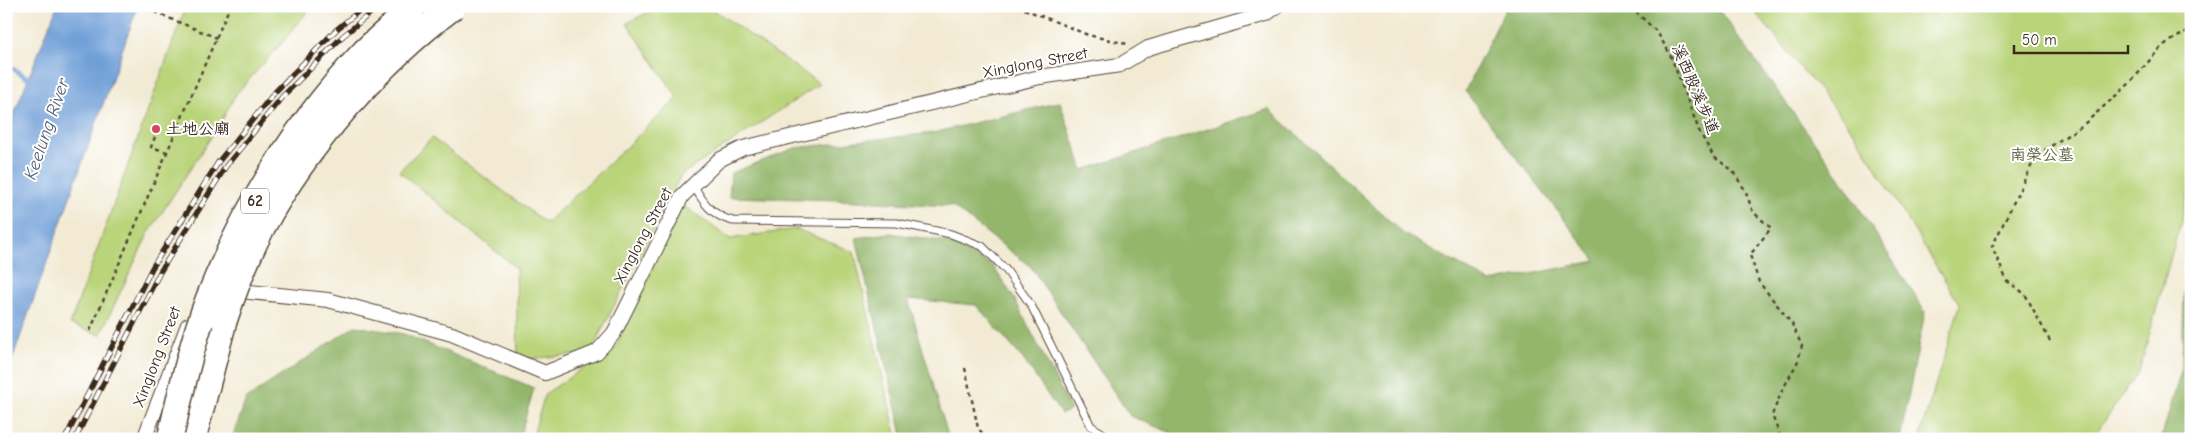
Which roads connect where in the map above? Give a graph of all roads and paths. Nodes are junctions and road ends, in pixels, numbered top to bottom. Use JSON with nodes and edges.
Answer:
{"nodes":[{"id":1,"x":140,"y":6,"type":"edge"},
{"id":2,"x":230,"y":6,"type":"edge"},
{"id":3,"x":414,"y":6,"type":"edge"},
{"id":4,"x":441,"y":6,"type":"edge"},
{"id":5,"x":454,"y":6,"type":"edge"},
{"id":6,"x":1017,"y":6,"type":"edge"},
{"id":7,"x":1277,"y":6,"type":"edge"},
{"id":8,"x":1630,"y":6,"type":"edge"},
{"id":9,"x":2191,"y":29,"type":"edge"},
{"id":10,"x":217,"y":38,"type":"junction"},
{"id":11,"x":1148,"y":48,"type":"junction"},
{"id":12,"x":155,"y":137,"type":"dead end"},
{"id":13,"x":167,"y":152,"type":"junction"},
{"id":14,"x":693,"y":184,"type":"junction"},
{"id":15,"x":202,"y":287,"type":"junction"},
{"id":16,"x":90,"y":331,"type":"dead end"},
{"id":17,"x":2050,"y":341,"type":"dead end"},
{"id":18,"x":965,"y":368,"type":"dead end"},
{"id":19,"x":144,"y":439,"type":"edge"},
{"id":20,"x":170,"y":439,"type":"edge"},
{"id":21,"x":194,"y":439,"type":"edge"},
{"id":22,"x":987,"y":439,"type":"edge"},
{"id":23,"x":1112,"y":439,"type":"edge"},
{"id":24,"x":1778,"y":439,"type":"edge"}],
"edges":[{"from":1,"to":10,"type":"path"},
{"from":2,"to":10,"type":"path"},
{"from":3,"to":20,"type":"highway","number":"62","bridge":true},
{"from":4,"to":15,"type":"street","name":"Xinglong Street"},
{"from":5,"to":21,"type":"highway","number":"62","bridge":true},
{"from":6,"to":11,"type":"path"},
{"from":7,"to":11,"type":"street","name":"Xinglong Street"},
{"from":8,"to":24,"type":"path","name":"溪西股溪步道"},
{"from":9,"to":17,"type":"path"},
{"from":10,"to":13,"type":"path"},
{"from":11,"to":14,"type":"street","name":"Xinglong Street"},
{"from":12,"to":13,"type":"path"},
{"from":13,"to":16,"type":"path"},
{"from":14,"to":15,"type":"street","name":"Xinglong Street"},
{"from":14,"to":23,"type":"lane"},
{"from":15,"to":19,"type":"street","name":"Xinglong Street"},
{"from":18,"to":22,"type":"path"}]}
